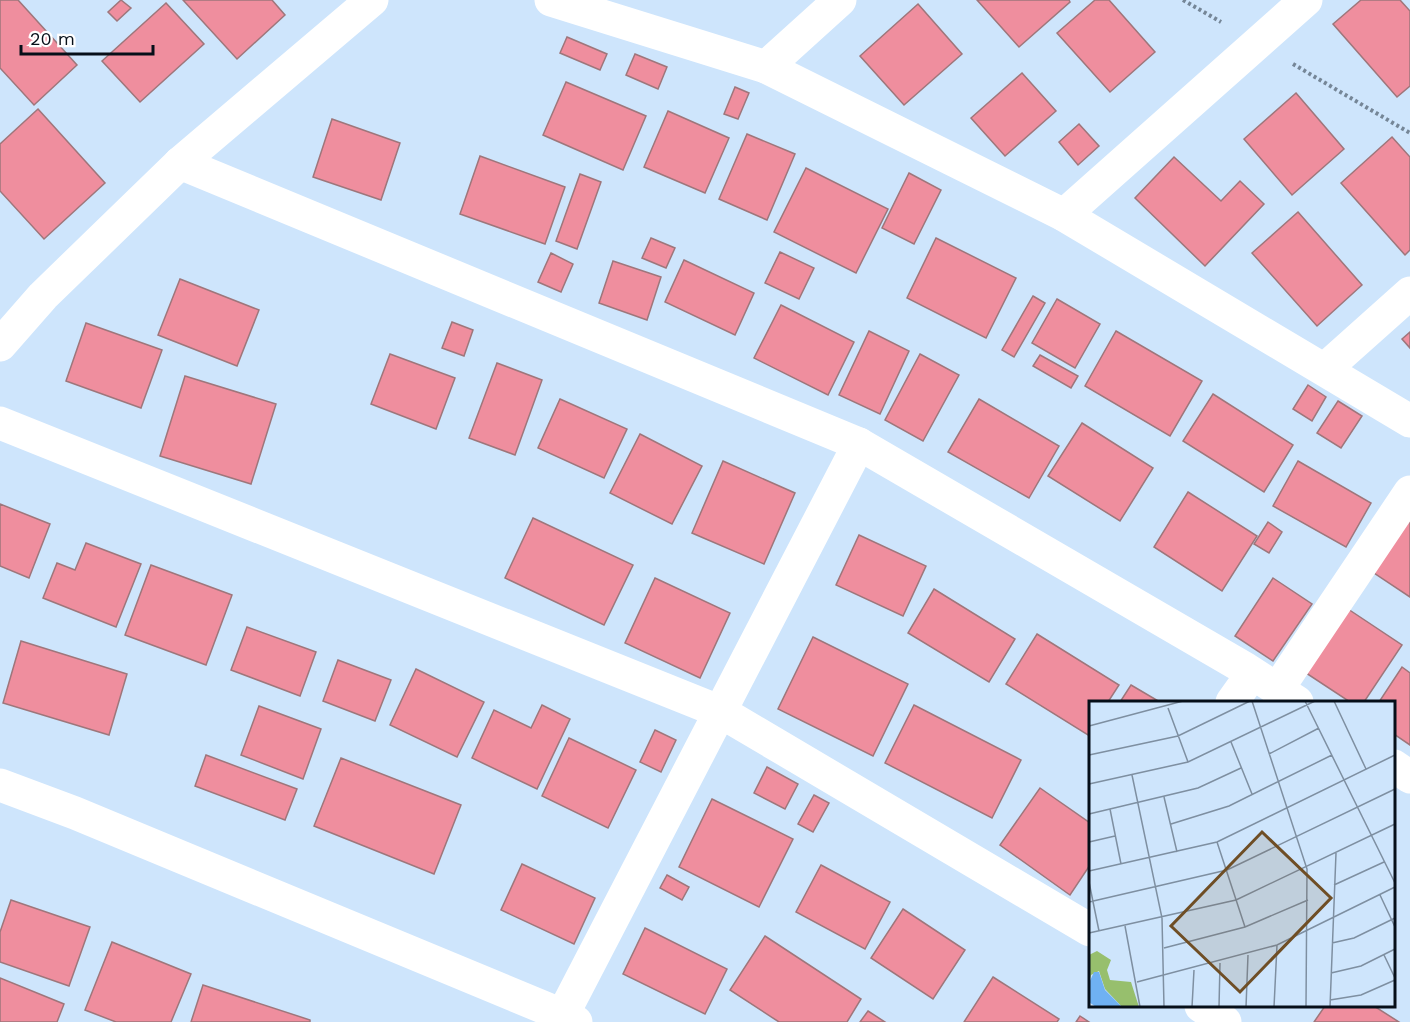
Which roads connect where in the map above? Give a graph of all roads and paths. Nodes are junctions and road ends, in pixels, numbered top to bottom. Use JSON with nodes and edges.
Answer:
{"nodes":[{"id":1,"x":372,"y":0,"type":"edge"},
{"id":2,"x":551,"y":0,"type":"edge"},
{"id":3,"x":840,"y":0,"type":"edge"},
{"id":4,"x":1183,"y":0,"type":"edge"},
{"id":5,"x":1306,"y":0,"type":"edge"},
{"id":6,"x":1257,"y":43,"type":"junction"},
{"id":7,"x":766,"y":67,"type":"junction"},
{"id":8,"x":1410,"y":133,"type":"edge"},
{"id":9,"x":180,"y":163,"type":"junction"},
{"id":10,"x":1064,"y":214,"type":"junction"},
{"id":11,"x":1410,"y":293,"type":"edge"},
{"id":12,"x":0,"y":345,"type":"edge"},
{"id":13,"x":1325,"y":369,"type":"junction"},
{"id":14,"x":1410,"y":421,"type":"edge"},
{"id":15,"x":0,"y":423,"type":"edge"},
{"id":16,"x":859,"y":444,"type":"junction"},
{"id":17,"x":1410,"y":492,"type":"edge"},
{"id":18,"x":1275,"y":688,"type":"edge"},
{"id":19,"x":1235,"y":701,"type":"edge"},
{"id":20,"x":721,"y":712,"type":"junction"},
{"id":21,"x":1395,"y":767,"type":"edge"},
{"id":22,"x":1410,"y":777,"type":"edge"},
{"id":23,"x":0,"y":785,"type":"edge"},
{"id":24,"x":1088,"y":923,"type":"edge"},
{"id":25,"x":1204,"y":1007,"type":"edge"},
{"id":26,"x":566,"y":1020,"type":"edge"},
{"id":27,"x":1225,"y":1022,"type":"edge"}],
"edges":[{"from":1,"to":9,"type":"street"},
{"from":2,"to":7,"type":"street"},
{"from":3,"to":7,"type":"street"},
{"from":4,"to":6,"type":"path"},
{"from":5,"to":6,"type":"street"},
{"from":6,"to":8,"type":"path"},
{"from":6,"to":10,"type":"street"},
{"from":7,"to":10,"type":"street"},
{"from":9,"to":12,"type":"street"},
{"from":9,"to":16,"type":"street"},
{"from":10,"to":13,"type":"street"},
{"from":11,"to":13,"type":"street"},
{"from":13,"to":14,"type":"street"},
{"from":15,"to":20,"type":"street"},
{"from":16,"to":18,"type":"street"},
{"from":16,"to":20,"type":"street"},
{"from":17,"to":18,"type":"street"},
{"from":18,"to":19,"type":"street"},
{"from":20,"to":24,"type":"street"},
{"from":20,"to":26,"type":"street"},
{"from":21,"to":22,"type":"street"},
{"from":23,"to":26,"type":"street"},
{"from":25,"to":27,"type":"street"}]}
